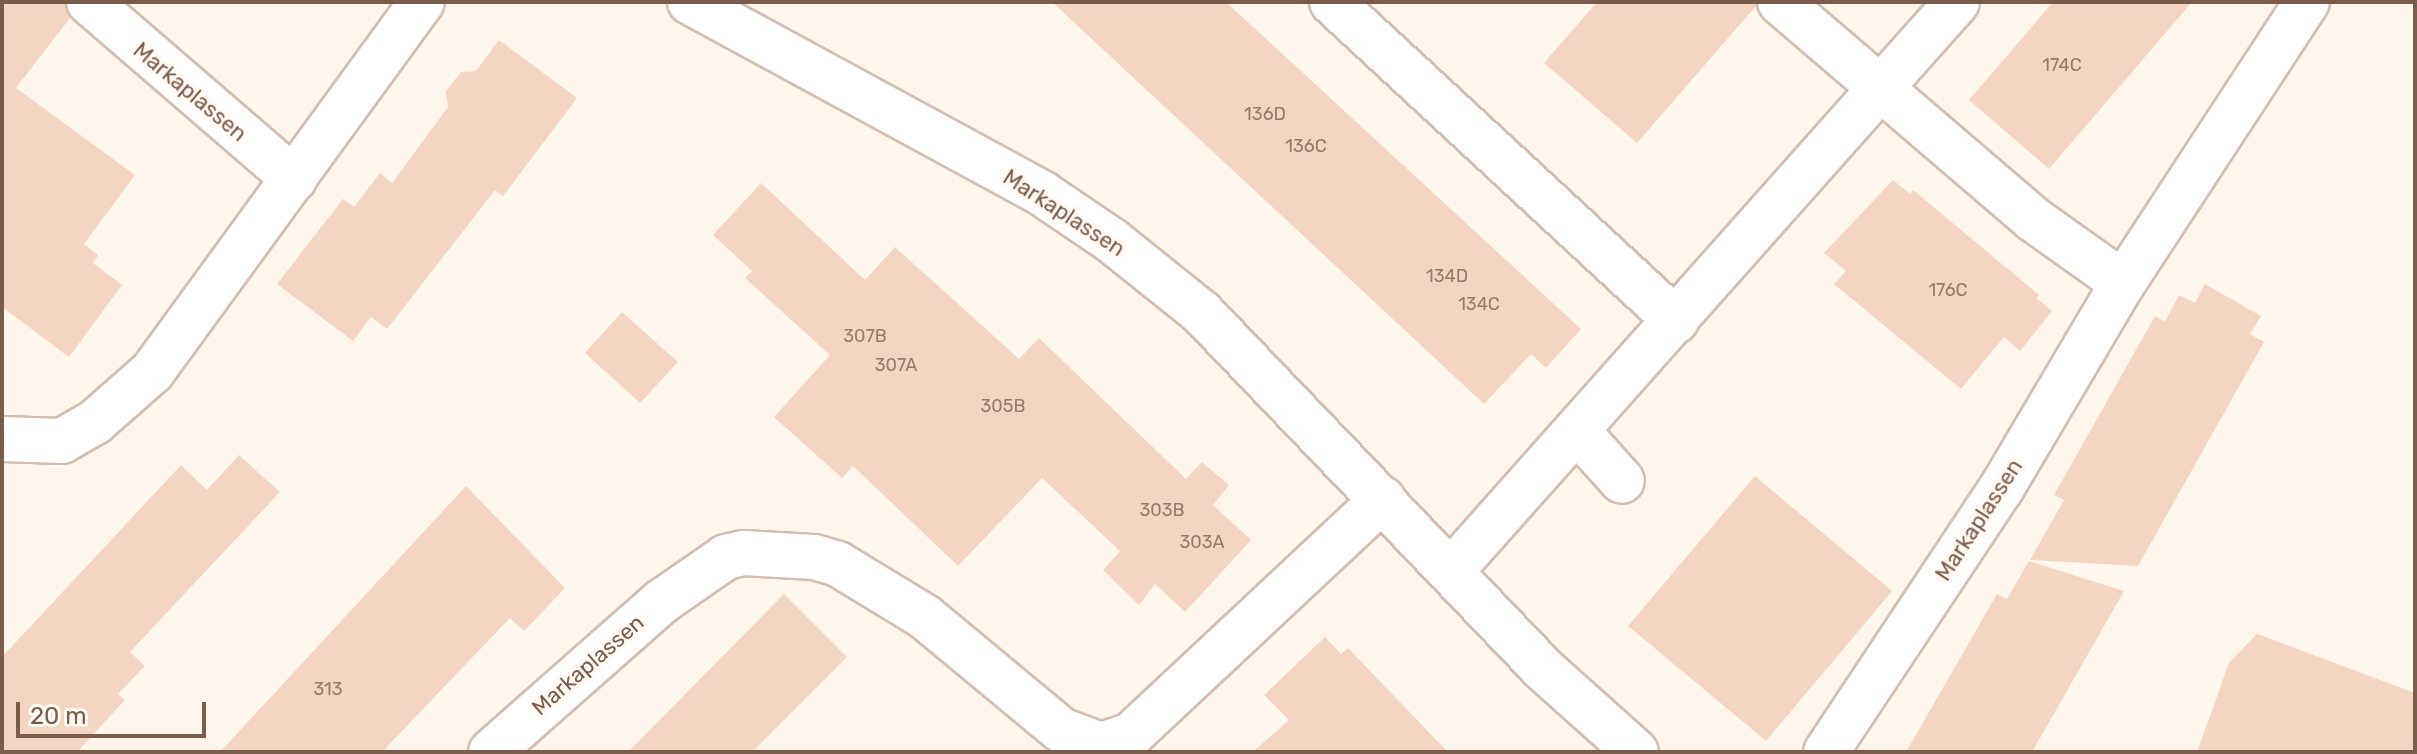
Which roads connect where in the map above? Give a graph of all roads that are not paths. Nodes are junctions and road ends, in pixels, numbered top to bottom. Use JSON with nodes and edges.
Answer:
{"nodes":[{"id":1,"x":89,"y":2,"type":"edge"},
{"id":2,"x":422,"y":2,"type":"edge"},
{"id":3,"x":690,"y":2,"type":"edge"},
{"id":4,"x":1332,"y":2,"type":"edge"},
{"id":5,"x":1780,"y":2,"type":"edge"},
{"id":6,"x":1957,"y":2,"type":"edge"},
{"id":7,"x":2307,"y":2,"type":"edge"},
{"id":8,"x":1882,"y":88,"type":"junction"},
{"id":9,"x":294,"y":179,"type":"junction"},
{"id":10,"x":2123,"y":283,"type":"junction"},
{"id":11,"x":1676,"y":321,"type":"junction"},
{"id":12,"x":1579,"y":433,"type":"junction"},
{"id":13,"x":2,"y":439,"type":"edge"},
{"id":14,"x":1622,"y":481,"type":"dead end"},
{"id":15,"x":1383,"y":499,"type":"junction"},
{"id":16,"x":1452,"y":570,"type":"junction"},
{"id":17,"x":1102,"y":749,"type":"edge"},
{"id":18,"x":491,"y":752,"type":"edge"},
{"id":19,"x":1636,"y":752,"type":"edge"},
{"id":20,"x":1826,"y":752,"type":"edge"}],
"edges":[{"from":1,"to":9,"type":"street","name":"Markaplassen"},
{"from":2,"to":9,"type":"street"},
{"from":3,"to":15,"type":"street","name":"Markaplassen"},
{"from":4,"to":11,"type":"street"},
{"from":5,"to":8,"type":"street"},
{"from":6,"to":8,"type":"street"},
{"from":7,"to":10,"type":"street","name":"Markaplassen"},
{"from":8,"to":10,"type":"street"},
{"from":8,"to":11,"type":"street"},
{"from":9,"to":13,"type":"street"},
{"from":10,"to":20,"type":"street","name":"Markaplassen"},
{"from":11,"to":12,"type":"street"},
{"from":12,"to":14,"type":"street"},
{"from":12,"to":16,"type":"street"},
{"from":15,"to":16,"type":"street","name":"Markaplassen"},
{"from":15,"to":17,"type":"street","name":"Markaplassen"},
{"from":16,"to":19,"type":"street","name":"Markaplassen"},
{"from":17,"to":18,"type":"street","name":"Markaplassen"}]}
